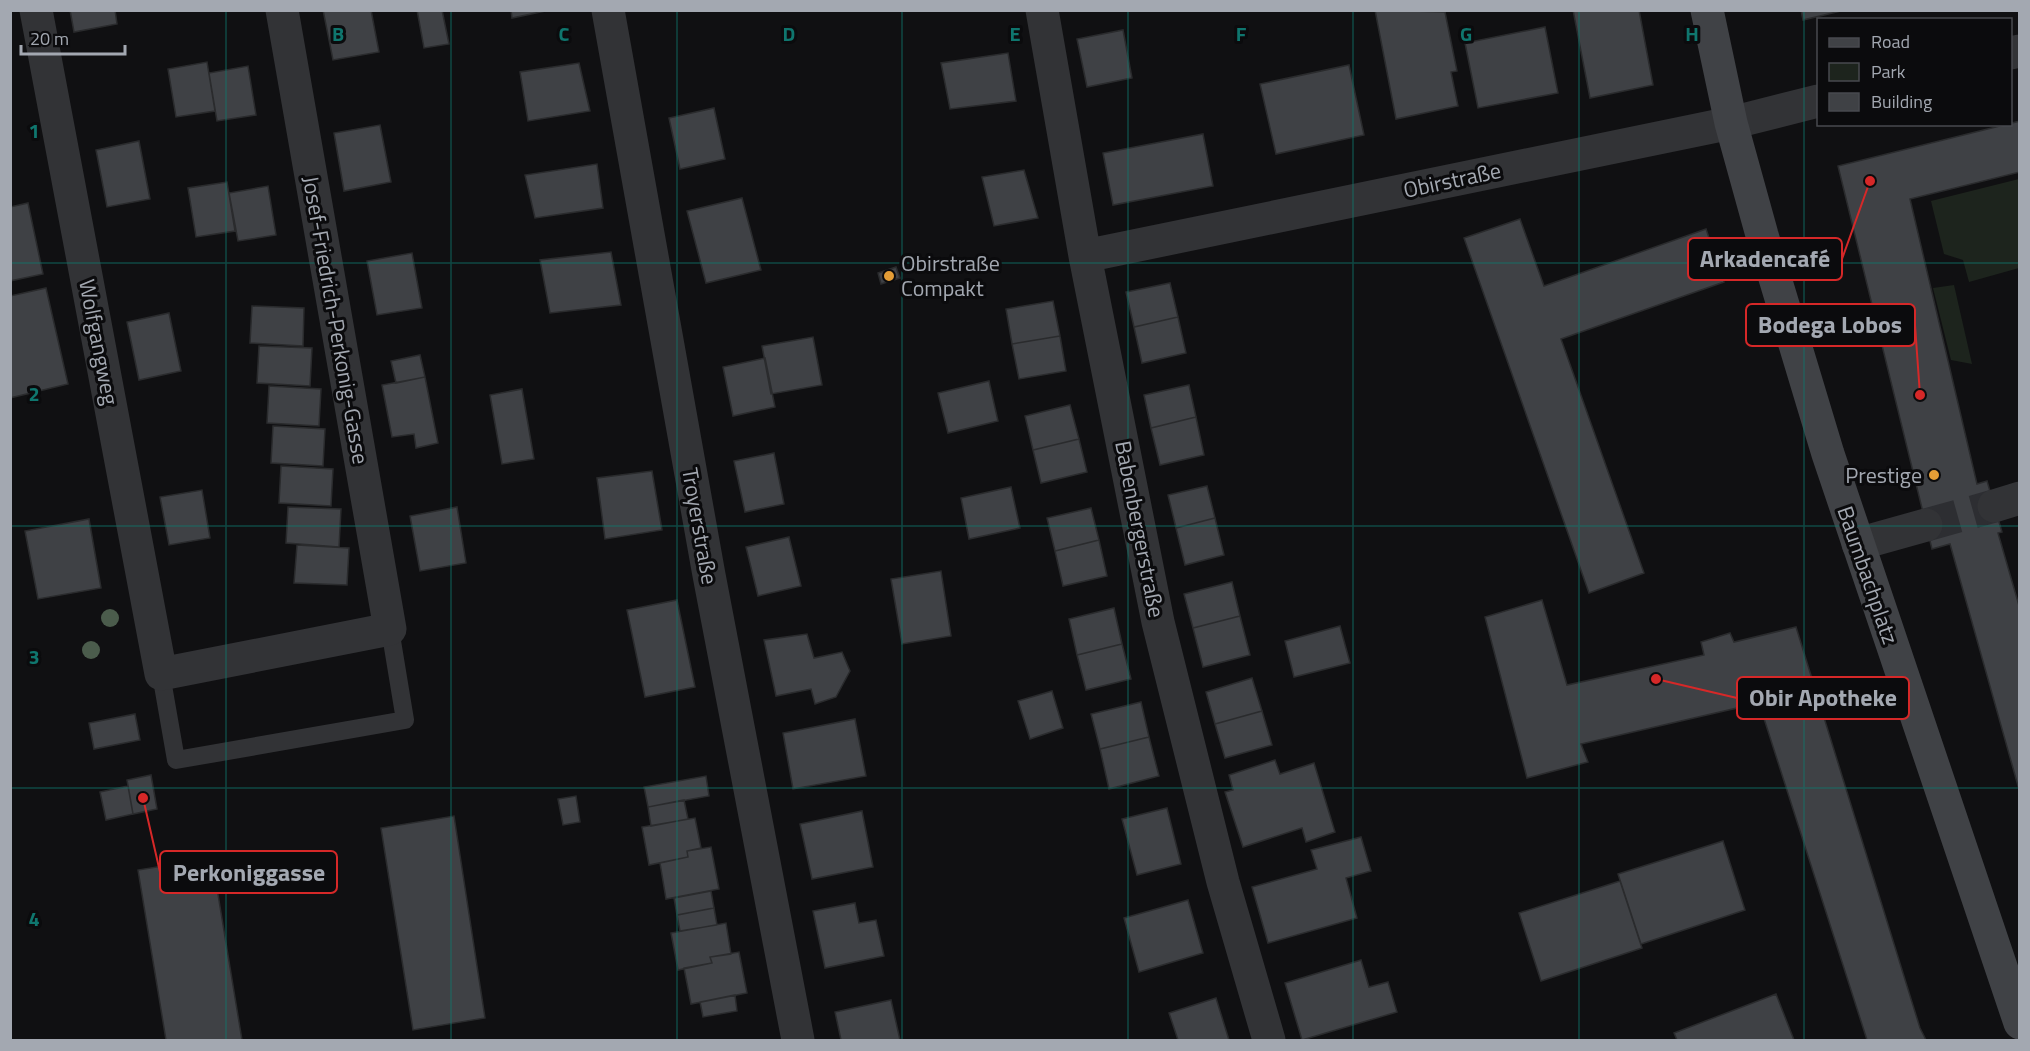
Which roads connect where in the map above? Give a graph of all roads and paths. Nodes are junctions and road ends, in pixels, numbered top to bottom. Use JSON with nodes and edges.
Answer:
{"nodes":[{"id":1,"x":36,"y":10,"type":"edge"},
{"id":2,"x":282,"y":10,"type":"edge"},
{"id":3,"x":608,"y":10,"type":"edge"},
{"id":4,"x":1042,"y":10,"type":"edge"},
{"id":5,"x":1707,"y":10,"type":"edge"},
{"id":6,"x":1817,"y":101,"type":"edge"},
{"id":7,"x":1731,"y":123,"type":"junction"},
{"id":8,"x":1085,"y":256,"type":"junction"},
{"id":9,"x":1926,"y":525,"type":"tunnel mouth"},
{"id":10,"x":1858,"y":544,"type":"junction"},
{"id":11,"x":390,"y":629,"type":"junction"},
{"id":12,"x":161,"y":674,"type":"junction"},
{"id":13,"x":2019,"y":1023,"type":"edge"},
{"id":14,"x":798,"y":1041,"type":"edge"},
{"id":15,"x":1269,"y":1041,"type":"edge"}],
"edges":[{"from":1,"to":12,"type":"street","name":"Wolfgangweg"},
{"from":2,"to":11,"type":"street","name":"Josef-Friedrich-Perkonig-Gasse"},
{"from":3,"to":14,"type":"street","name":"Troyerstraße"},
{"from":4,"to":8,"type":"street","name":"Babenbergerstraße"},
{"from":5,"to":7,"type":"street","name":"Baumbachplatz"},
{"from":6,"to":7,"type":"street","name":"Obirstraße"},
{"from":7,"to":8,"type":"street","name":"Obirstraße"},
{"from":7,"to":10,"type":"street","name":"Baumbachplatz"},
{"from":8,"to":15,"type":"street","name":"Babenbergerstraße"},
{"from":9,"to":10,"type":"street"},
{"from":10,"to":13,"type":"street","name":"Baumbachplatz"},
{"from":11,"to":12,"type":"street"},
{"from":11,"to":12,"type":"lane","name":"Josef-Friedrich-Perkonig-Gasse"}]}
